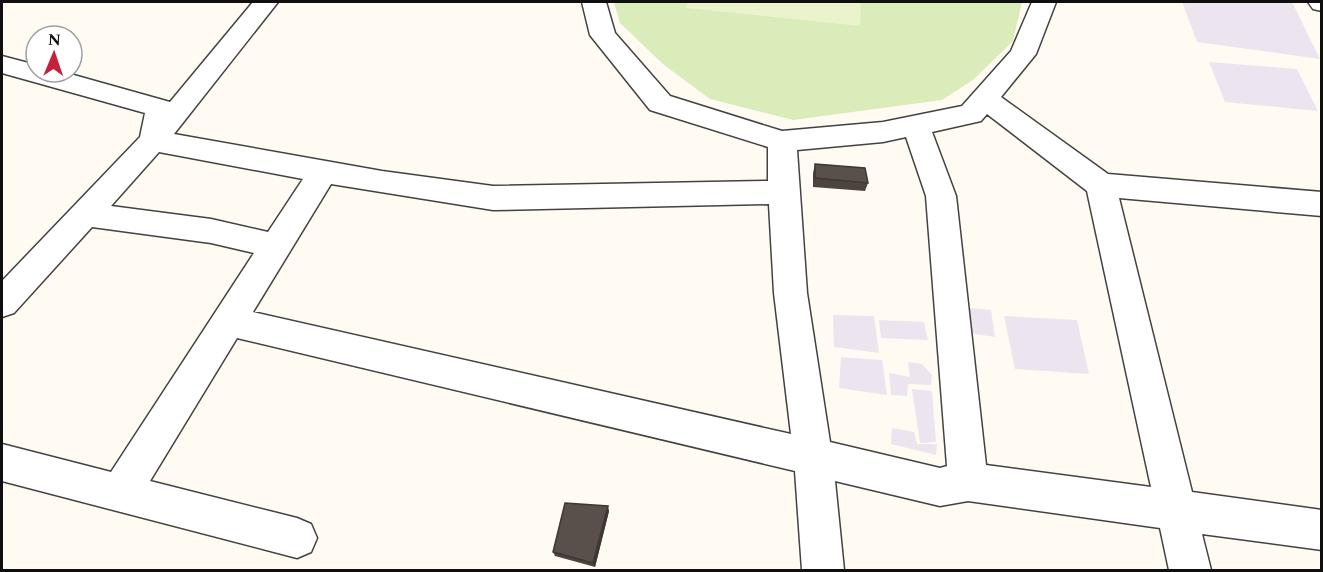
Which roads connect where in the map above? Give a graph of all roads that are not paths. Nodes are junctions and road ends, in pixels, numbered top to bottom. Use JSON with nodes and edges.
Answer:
{"nodes":[{"id":1,"x":267,"y":2,"type":"edge"},
{"id":2,"x":594,"y":2,"type":"edge"},
{"id":3,"x":1044,"y":2,"type":"edge"},
{"id":4,"x":2,"y":64,"type":"edge"},
{"id":5,"x":984,"y":98,"type":"junction"},
{"id":6,"x":916,"y":125,"type":"junction"},
{"id":7,"x":153,"y":141,"type":"junction"},
{"id":8,"x":782,"y":141,"type":"junction"},
{"id":9,"x":323,"y":171,"type":"junction"},
{"id":10,"x":1101,"y":185,"type":"junction"},
{"id":11,"x":783,"y":192,"type":"junction"},
{"id":12,"x":1322,"y":204,"type":"edge"},
{"id":13,"x":84,"y":214,"type":"junction"},
{"id":14,"x":276,"y":246,"type":"junction"},
{"id":15,"x":2,"y":303,"type":"edge"},
{"id":16,"x":228,"y":322,"type":"junction"},
{"id":17,"x":812,"y":457,"type":"junction"},
{"id":18,"x":2,"y":463,"type":"edge"},
{"id":19,"x":968,"y":482,"type":"junction"},
{"id":20,"x":120,"y":493,"type":"junction"},
{"id":21,"x":1176,"y":509,"type":"junction"},
{"id":22,"x":1322,"y":530,"type":"edge"},
{"id":23,"x":297,"y":538,"type":"dead end"},
{"id":24,"x":823,"y":570,"type":"edge"},
{"id":25,"x":1190,"y":570,"type":"edge"}],
"edges":[{"from":1,"to":7,"type":"street"},
{"from":2,"to":8,"type":"street"},
{"from":3,"to":5,"type":"street"},
{"from":4,"to":7,"type":"street"},
{"from":5,"to":6,"type":"street"},
{"from":5,"to":10,"type":"street"},
{"from":6,"to":8,"type":"street"},
{"from":6,"to":19,"type":"street"},
{"from":7,"to":9,"type":"street"},
{"from":7,"to":13,"type":"street"},
{"from":8,"to":11,"type":"street"},
{"from":9,"to":11,"type":"street"},
{"from":9,"to":14,"type":"street"},
{"from":10,"to":12,"type":"street"},
{"from":10,"to":21,"type":"street"},
{"from":11,"to":17,"type":"street"},
{"from":13,"to":14,"type":"street"},
{"from":13,"to":15,"type":"street"},
{"from":14,"to":16,"type":"street"},
{"from":16,"to":17,"type":"street"},
{"from":16,"to":20,"type":"street"},
{"from":17,"to":19,"type":"street"},
{"from":17,"to":24,"type":"street"},
{"from":18,"to":20,"type":"street"},
{"from":19,"to":21,"type":"street"},
{"from":20,"to":23,"type":"street"},
{"from":21,"to":22,"type":"street"},
{"from":21,"to":25,"type":"street"}]}
